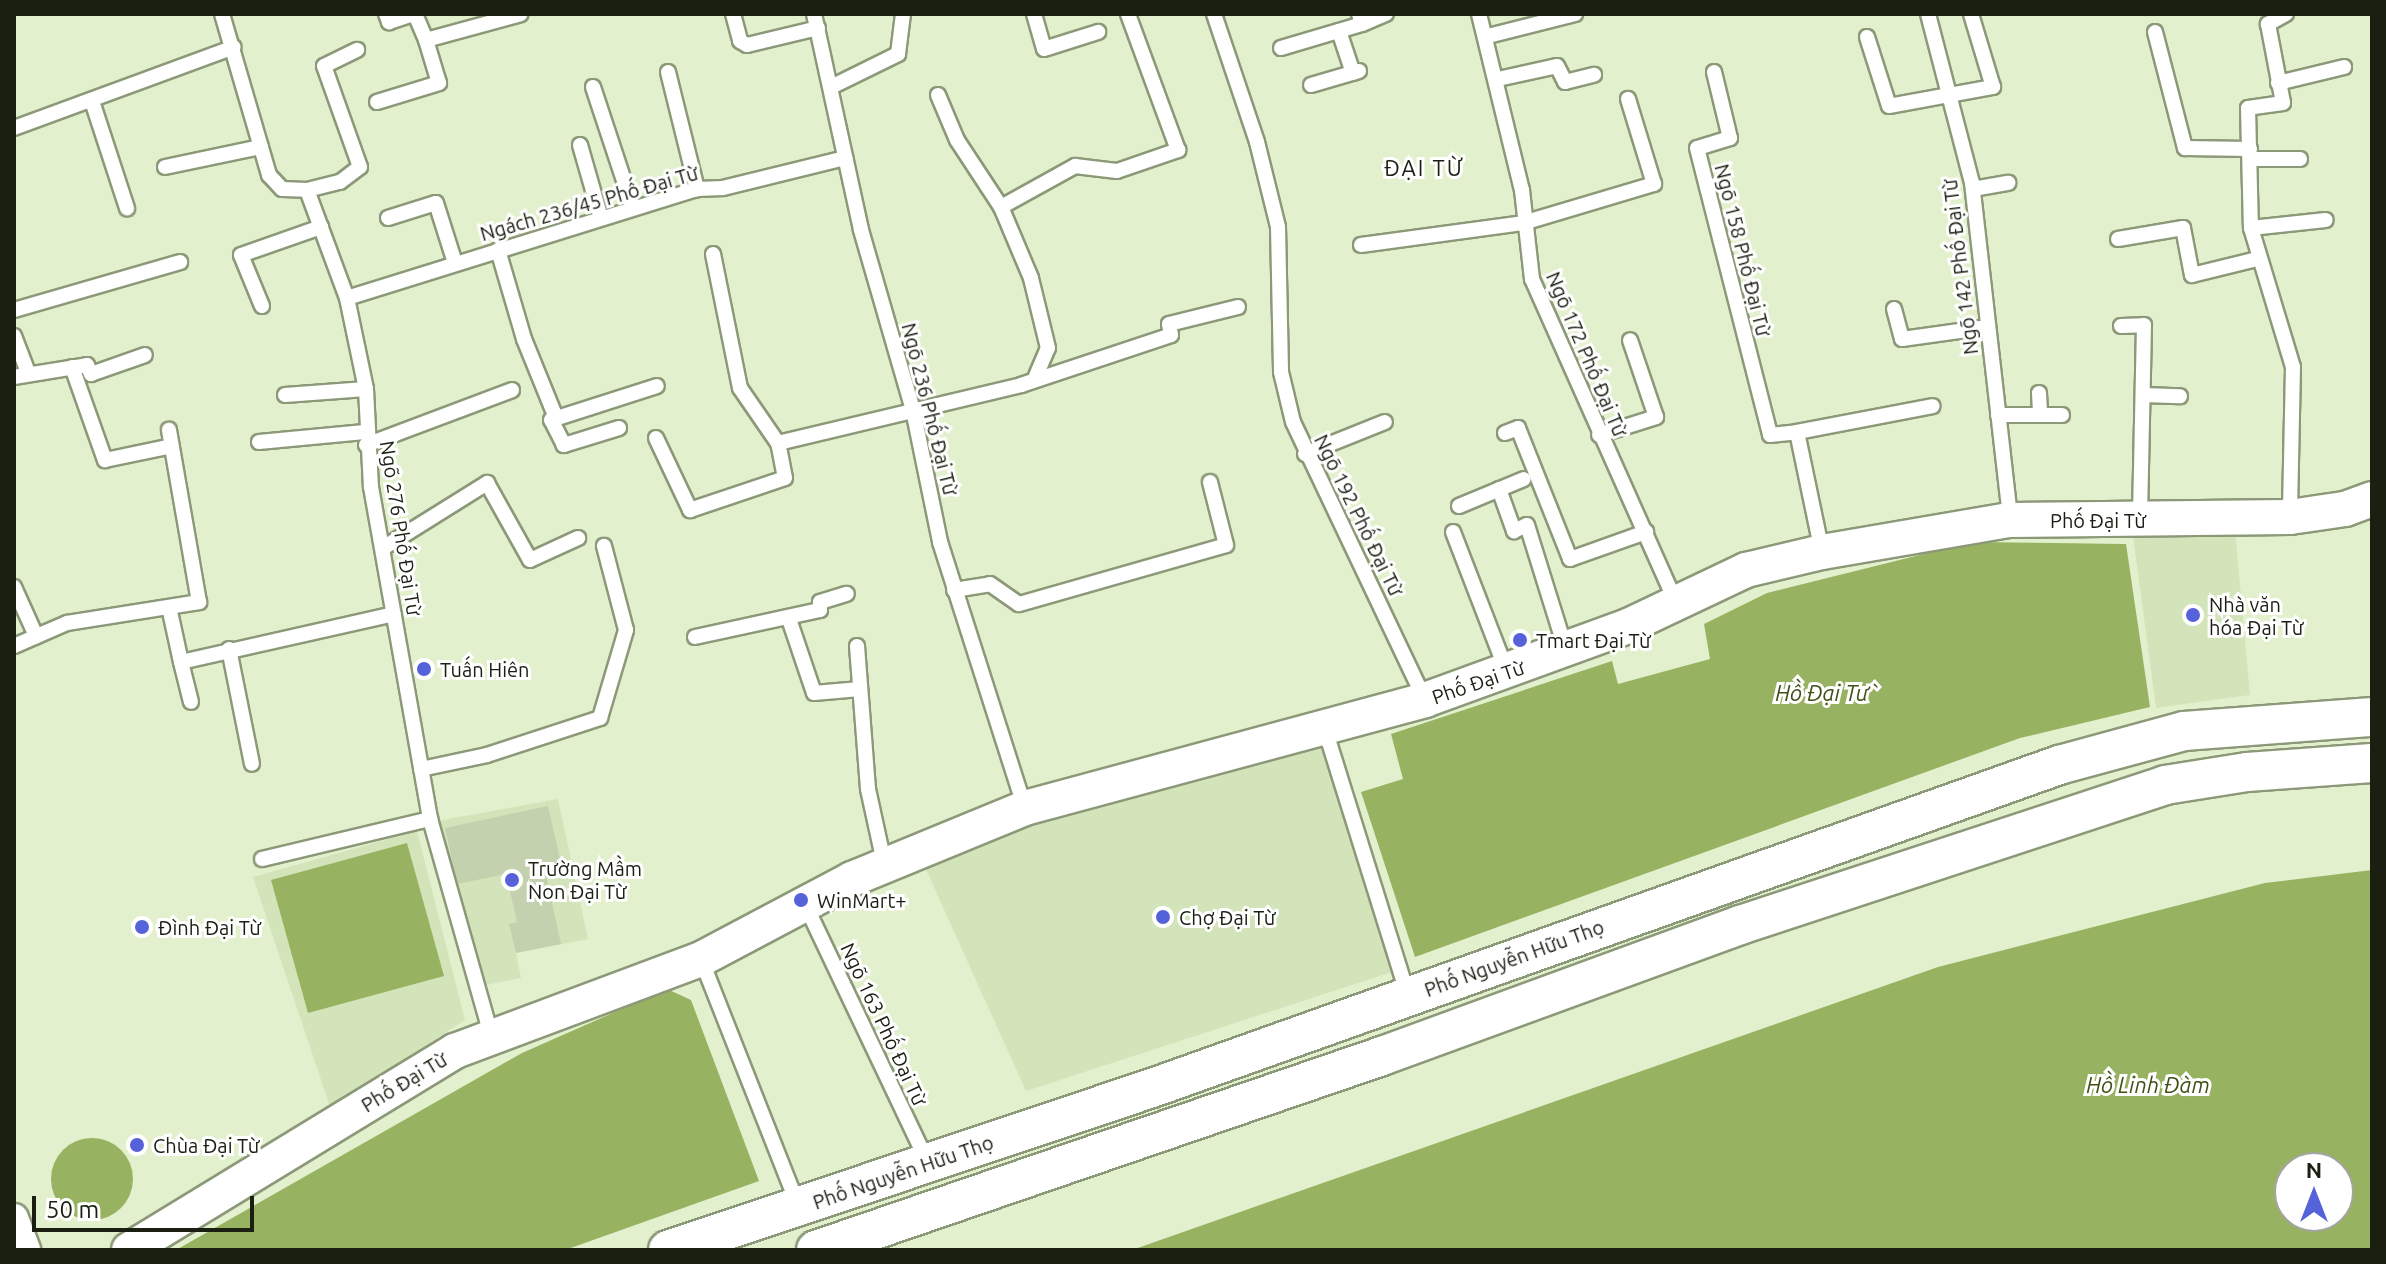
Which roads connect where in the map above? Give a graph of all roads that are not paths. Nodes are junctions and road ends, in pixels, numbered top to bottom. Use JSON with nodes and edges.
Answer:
{"nodes":[{"id":1,"x":222,"y":14,"type":"edge"},
{"id":2,"x":386,"y":14,"type":"edge"},
{"id":3,"x":414,"y":14,"type":"edge"},
{"id":4,"x":521,"y":14,"type":"edge"},
{"id":5,"x":733,"y":14,"type":"edge"},
{"id":6,"x":903,"y":14,"type":"edge"},
{"id":7,"x":1034,"y":14,"type":"edge"},
{"id":8,"x":1128,"y":14,"type":"edge"},
{"id":9,"x":1214,"y":14,"type":"edge"},
{"id":10,"x":1386,"y":14,"type":"edge"},
{"id":11,"x":1479,"y":14,"type":"edge"},
{"id":12,"x":1575,"y":14,"type":"edge"},
{"id":13,"x":1928,"y":14,"type":"edge"},
{"id":14,"x":1971,"y":14,"type":"edge"},
{"id":15,"x":2286,"y":14,"type":"edge"},
{"id":16,"x":2270,"y":17,"type":"edge"},
{"id":17,"x":1360,"y":19,"type":"edge"},
{"id":18,"x":816,"y":21,"type":"edge"},
{"id":19,"x":1339,"y":31,"type":"junction"},
{"id":20,"x":1098,"y":32,"type":"dead end"},
{"id":21,"x":2155,"y":32,"type":"dead end"},
{"id":22,"x":1488,"y":36,"type":"junction"},
{"id":23,"x":1867,"y":37,"type":"dead end"},
{"id":24,"x":426,"y":40,"type":"junction"},
{"id":25,"x":234,"y":47,"type":"junction"},
{"id":26,"x":1281,"y":48,"type":"dead end"},
{"id":27,"x":357,"y":50,"type":"dead end"},
{"id":28,"x":2344,"y":67,"type":"dead end"},
{"id":29,"x":668,"y":72,"type":"dead end"},
{"id":30,"x":1714,"y":72,"type":"dead end"},
{"id":31,"x":1594,"y":75,"type":"dead end"},
{"id":32,"x":1498,"y":79,"type":"junction"},
{"id":33,"x":2278,"y":83,"type":"junction"},
{"id":34,"x":1311,"y":85,"type":"dead end"},
{"id":35,"x":593,"y":87,"type":"dead end"},
{"id":36,"x":831,"y":87,"type":"junction"},
{"id":37,"x":938,"y":95,"type":"dead end"},
{"id":38,"x":1951,"y":96,"type":"junction"},
{"id":39,"x":1628,"y":99,"type":"dead end"},
{"id":40,"x":92,"y":101,"type":"junction"},
{"id":41,"x":377,"y":102,"type":"dead end"},
{"id":42,"x":14,"y":128,"type":"edge"},
{"id":43,"x":580,"y":145,"type":"dead end"},
{"id":44,"x":261,"y":147,"type":"junction"},
{"id":45,"x":2250,"y":154,"type":"junction"},
{"id":46,"x":845,"y":158,"type":"junction"},
{"id":47,"x":2300,"y":159,"type":"dead end"},
{"id":48,"x":165,"y":167,"type":"dead end"},
{"id":49,"x":2008,"y":183,"type":"dead end"},
{"id":50,"x":697,"y":189,"type":"junction"},
{"id":51,"x":1973,"y":189,"type":"junction"},
{"id":52,"x":307,"y":190,"type":"junction"},
{"id":53,"x":1001,"y":207,"type":"junction"},
{"id":54,"x":127,"y":208,"type":"dead end"},
{"id":55,"x":633,"y":208,"type":"junction"},
{"id":56,"x":388,"y":218,"type":"dead end"},
{"id":57,"x":601,"y":218,"type":"junction"},
{"id":58,"x":2326,"y":220,"type":"dead end"},
{"id":59,"x":1523,"y":223,"type":"junction"},
{"id":60,"x":321,"y":227,"type":"junction"},
{"id":61,"x":2251,"y":228,"type":"junction"},
{"id":62,"x":2118,"y":239,"type":"dead end"},
{"id":63,"x":1361,"y":245,"type":"dead end"},
{"id":64,"x":498,"y":250,"type":"junction"},
{"id":65,"x":713,"y":254,"type":"dead end"},
{"id":66,"x":2257,"y":259,"type":"junction"},
{"id":67,"x":180,"y":262,"type":"dead end"},
{"id":68,"x":455,"y":263,"type":"junction"},
{"id":69,"x":347,"y":298,"type":"junction"},
{"id":70,"x":262,"y":306,"type":"dead end"},
{"id":71,"x":1238,"y":307,"type":"dead end"},
{"id":72,"x":1894,"y":309,"type":"dead end"},
{"id":73,"x":14,"y":310,"type":"edge"},
{"id":74,"x":2121,"y":326,"type":"dead end"},
{"id":75,"x":1988,"y":327,"type":"junction"},
{"id":76,"x":14,"y":336,"type":"edge"},
{"id":77,"x":1630,"y":340,"type":"dead end"},
{"id":78,"x":145,"y":355,"type":"dead end"},
{"id":79,"x":72,"y":367,"type":"junction"},
{"id":80,"x":21,"y":375,"type":"edge"},
{"id":81,"x":1036,"y":376,"type":"junction"},
{"id":82,"x":657,"y":386,"type":"dead end"},
{"id":83,"x":366,"y":389,"type":"junction"},
{"id":84,"x":512,"y":390,"type":"dead end"},
{"id":85,"x":2039,"y":393,"type":"dead end"},
{"id":86,"x":285,"y":395,"type":"dead end"},
{"id":87,"x":2143,"y":395,"type":"junction"},
{"id":88,"x":2180,"y":396,"type":"dead end"},
{"id":89,"x":1933,"y":406,"type":"dead end"},
{"id":90,"x":913,"y":410,"type":"junction"},
{"id":91,"x":1998,"y":415,"type":"junction"},
{"id":92,"x":2040,"y":415,"type":"junction"},
{"id":93,"x":2062,"y":415,"type":"dead end"},
{"id":94,"x":556,"y":418,"type":"junction"},
{"id":95,"x":1385,"y":422,"type":"dead end"},
{"id":96,"x":619,"y":428,"type":"dead end"},
{"id":97,"x":169,"y":430,"type":"dead end"},
{"id":98,"x":1797,"y":432,"type":"junction"},
{"id":99,"x":1505,"y":433,"type":"dead end"},
{"id":100,"x":1599,"y":435,"type":"junction"},
{"id":101,"x":366,"y":438,"type":"junction"},
{"id":102,"x":656,"y":438,"type":"dead end"},
{"id":103,"x":259,"y":442,"type":"dead end"},
{"id":104,"x":778,"y":443,"type":"junction"},
{"id":105,"x":172,"y":446,"type":"junction"},
{"id":106,"x":1305,"y":454,"type":"junction"},
{"id":107,"x":1524,"y":479,"type":"dead end"},
{"id":108,"x":1210,"y":482,"type":"dead end"},
{"id":109,"x":1499,"y":489,"type":"junction"},
{"id":110,"x":2372,"y":499,"type":"edge"},
{"id":111,"x":1459,"y":506,"type":"dead end"},
{"id":112,"x":2290,"y":517,"type":"junction"},
{"id":113,"x":2010,"y":520,"type":"junction"},
{"id":114,"x":2140,"y":520,"type":"junction"},
{"id":115,"x":1453,"y":532,"type":"dead end"},
{"id":116,"x":1646,"y":532,"type":"junction"},
{"id":117,"x":578,"y":538,"type":"dead end"},
{"id":118,"x":604,"y":546,"type":"dead end"},
{"id":119,"x":383,"y":548,"type":"junction"},
{"id":120,"x":1822,"y":552,"type":"junction"},
{"id":121,"x":954,"y":590,"type":"junction"},
{"id":122,"x":847,"y":594,"type":"dead end"},
{"id":123,"x":16,"y":597,"type":"edge"},
{"id":124,"x":1677,"y":604,"type":"junction"},
{"id":125,"x":169,"y":607,"type":"junction"},
{"id":126,"x":394,"y":614,"type":"junction"},
{"id":127,"x":789,"y":619,"type":"junction"},
{"id":128,"x":36,"y":636,"type":"junction"},
{"id":129,"x":695,"y":637,"type":"dead end"},
{"id":130,"x":14,"y":646,"type":"edge"},
{"id":131,"x":857,"y":646,"type":"dead end"},
{"id":132,"x":229,"y":649,"type":"junction"},
{"id":133,"x":1566,"y":650,"type":"junction"},
{"id":134,"x":181,"y":662,"type":"junction"},
{"id":135,"x":1507,"y":672,"type":"junction"},
{"id":136,"x":860,"y":689,"type":"junction"},
{"id":137,"x":1425,"y":700,"type":"junction"},
{"id":138,"x":191,"y":702,"type":"dead end"},
{"id":139,"x":2372,"y":717,"type":"edge"},
{"id":140,"x":1324,"y":726,"type":"junction"},
{"id":141,"x":2372,"y":763,"type":"edge"},
{"id":142,"x":252,"y":764,"type":"dead end"},
{"id":143,"x":421,"y":769,"type":"junction"},
{"id":144,"x":1025,"y":808,"type":"junction"},
{"id":145,"x":430,"y":819,"type":"junction"},
{"id":146,"x":262,"y":859,"type":"dead end"},
{"id":147,"x":885,"y":867,"type":"junction"},
{"id":148,"x":804,"y":902,"type":"junction"},
{"id":149,"x":701,"y":959,"type":"junction"},
{"id":150,"x":1408,"y":996,"type":"junction"},
{"id":151,"x":491,"y":1034,"type":"junction"},
{"id":152,"x":928,"y":1163,"type":"junction"},
{"id":153,"x":888,"y":1177,"type":"junction"},
{"id":154,"x":799,"y":1208,"type":"junction"},
{"id":155,"x":14,"y":1218,"type":"edge"},
{"id":156,"x":904,"y":1220,"type":"junction"},
{"id":157,"x":26,"y":1250,"type":"edge"},
{"id":158,"x":129,"y":1250,"type":"edge"},
{"id":159,"x":668,"y":1250,"type":"edge"},
{"id":160,"x":816,"y":1250,"type":"edge"}],
"edges":[{"from":1,"to":25,"type":"lane"},
{"from":2,"to":3,"type":"lane"},
{"from":3,"to":24,"type":"lane"},
{"from":4,"to":24,"type":"lane"},
{"from":5,"to":18,"type":"lane"},
{"from":6,"to":36,"type":"lane"},
{"from":7,"to":20,"type":"lane"},
{"from":8,"to":53,"type":"lane"},
{"from":9,"to":106,"type":"lane","name":"Ngõ 192 Phố Đại Từ"},
{"from":10,"to":17,"type":"lane"},
{"from":11,"to":22,"type":"lane","name":"Ngõ 172 Phố Đại Từ"},
{"from":12,"to":22,"type":"lane"},
{"from":13,"to":38,"type":"lane","name":"Ngõ 142 Phố Đại Từ"},
{"from":14,"to":38,"type":"lane"},
{"from":15,"to":16,"type":"lane"},
{"from":16,"to":33,"type":"lane"},
{"from":17,"to":19,"type":"lane"},
{"from":18,"to":36,"type":"lane","name":"Ngõ 236 Phố Đại Từ"},
{"from":19,"to":26,"type":"lane"},
{"from":19,"to":34,"type":"lane"},
{"from":21,"to":45,"type":"lane"},
{"from":22,"to":32,"type":"lane","name":"Ngõ 172 Phố Đại Từ"},
{"from":23,"to":38,"type":"lane"},
{"from":24,"to":41,"type":"lane"},
{"from":25,"to":40,"type":"lane"},
{"from":25,"to":44,"type":"lane"},
{"from":27,"to":52,"type":"lane"},
{"from":28,"to":33,"type":"lane"},
{"from":29,"to":50,"type":"lane"},
{"from":30,"to":98,"type":"lane","name":"Ngõ 158 Phố Đại Từ"},
{"from":31,"to":32,"type":"lane"},
{"from":32,"to":59,"type":"lane","name":"Ngõ 172 Phố Đại Từ"},
{"from":33,"to":45,"type":"lane"},
{"from":35,"to":55,"type":"lane"},
{"from":36,"to":46,"type":"lane","name":"Ngõ 236 Phố Đại Từ"},
{"from":37,"to":53,"type":"lane"},
{"from":38,"to":51,"type":"lane","name":"Ngõ 142 Phố Đại Từ"},
{"from":39,"to":59,"type":"lane"},
{"from":40,"to":42,"type":"lane"},
{"from":40,"to":54,"type":"lane"},
{"from":43,"to":57,"type":"lane"},
{"from":44,"to":48,"type":"lane"},
{"from":44,"to":52,"type":"lane"},
{"from":45,"to":47,"type":"lane"},
{"from":45,"to":61,"type":"lane"},
{"from":46,"to":50,"type":"lane","name":"Ngách 236/45 Phố Đại Từ"},
{"from":46,"to":90,"type":"lane","name":"Ngõ 236 Phố Đại Từ"},
{"from":49,"to":51,"type":"lane"},
{"from":50,"to":55,"type":"lane","name":"Ngách 236/45 Phố Đại Từ"},
{"from":51,"to":75,"type":"lane","name":"Ngõ 142 Phố Đại Từ"},
{"from":52,"to":60,"type":"lane","name":"Ngõ 276 Phố Đại Từ"},
{"from":53,"to":81,"type":"lane"},
{"from":55,"to":57,"type":"lane","name":"Ngách 236/45 Phố Đại Từ"},
{"from":56,"to":68,"type":"lane"},
{"from":57,"to":64,"type":"lane","name":"Ngách 236/45 Phố Đại Từ"},
{"from":58,"to":61,"type":"lane"},
{"from":59,"to":63,"type":"lane"},
{"from":59,"to":100,"type":"lane","name":"Ngõ 172 Phố Đại Từ"},
{"from":60,"to":69,"type":"lane","name":"Ngõ 276 Phố Đại Từ"},
{"from":60,"to":70,"type":"lane"},
{"from":61,"to":66,"type":"lane"},
{"from":62,"to":66,"type":"lane"},
{"from":64,"to":68,"type":"lane","name":"Ngách 236/45 Phố Đại Từ"},
{"from":64,"to":94,"type":"lane"},
{"from":65,"to":104,"type":"lane"},
{"from":66,"to":112,"type":"lane"},
{"from":67,"to":73,"type":"lane"},
{"from":68,"to":69,"type":"lane","name":"Ngách 236/45 Phố Đại Từ"},
{"from":69,"to":83,"type":"lane","name":"Ngõ 276 Phố Đại Từ"},
{"from":71,"to":81,"type":"lane"},
{"from":72,"to":75,"type":"lane"},
{"from":74,"to":87,"type":"lane"},
{"from":75,"to":91,"type":"lane","name":"Ngõ 142 Phố Đại Từ"},
{"from":76,"to":80,"type":"lane"},
{"from":77,"to":100,"type":"lane"},
{"from":78,"to":79,"type":"lane"},
{"from":79,"to":80,"type":"lane"},
{"from":79,"to":105,"type":"lane"},
{"from":81,"to":90,"type":"lane"},
{"from":82,"to":94,"type":"lane"},
{"from":83,"to":86,"type":"lane"},
{"from":83,"to":101,"type":"lane","name":"Ngõ 276 Phố Đại Từ"},
{"from":84,"to":101,"type":"lane"},
{"from":85,"to":92,"type":"lane"},
{"from":87,"to":88,"type":"lane"},
{"from":87,"to":114,"type":"lane"},
{"from":89,"to":98,"type":"lane","name":"Ngõ 158 Phố Đại Từ"},
{"from":90,"to":104,"type":"lane"},
{"from":90,"to":121,"type":"lane","name":"Ngõ 236 Phố Đại Từ"},
{"from":91,"to":92,"type":"lane"},
{"from":91,"to":113,"type":"lane","name":"Ngõ 142 Phố Đại Từ"},
{"from":92,"to":93,"type":"lane"},
{"from":94,"to":96,"type":"lane"},
{"from":95,"to":106,"type":"lane"},
{"from":97,"to":105,"type":"lane"},
{"from":98,"to":120,"type":"lane"},
{"from":99,"to":116,"type":"lane"},
{"from":100,"to":116,"type":"lane","name":"Ngõ 172 Phố Đại Từ"},
{"from":101,"to":103,"type":"lane"},
{"from":101,"to":119,"type":"lane","name":"Ngõ 276 Phố Đại Từ"},
{"from":102,"to":104,"type":"lane"},
{"from":105,"to":125,"type":"lane"},
{"from":106,"to":137,"type":"lane","name":"Ngõ 192 Phố Đại Từ"},
{"from":107,"to":109,"type":"lane"},
{"from":108,"to":121,"type":"lane"},
{"from":109,"to":111,"type":"lane"},
{"from":109,"to":133,"type":"lane"},
{"from":110,"to":112,"type":"street","name":"Phố Đại Từ"},
{"from":112,"to":114,"type":"street","name":"Phố Đại Từ"},
{"from":113,"to":114,"type":"street","name":"Phố Đại Từ"},
{"from":113,"to":120,"type":"street","name":"Phố Đại Từ"},
{"from":115,"to":135,"type":"lane"},
{"from":116,"to":124,"type":"lane","name":"Ngõ 172 Phố Đại Từ"},
{"from":117,"to":119,"type":"lane"},
{"from":118,"to":143,"type":"lane"},
{"from":119,"to":126,"type":"lane","name":"Ngõ 276 Phố Đại Từ"},
{"from":120,"to":124,"type":"street","name":"Phố Đại Từ"},
{"from":121,"to":144,"type":"lane","name":"Ngõ 236 Phố Đại Từ"},
{"from":122,"to":127,"type":"lane"},
{"from":123,"to":128,"type":"lane"},
{"from":124,"to":133,"type":"street","name":"Phố Đại Từ"},
{"from":125,"to":128,"type":"lane"},
{"from":125,"to":134,"type":"lane"},
{"from":126,"to":132,"type":"lane"},
{"from":126,"to":143,"type":"lane","name":"Ngõ 276 Phố Đại Từ"},
{"from":127,"to":129,"type":"lane"},
{"from":127,"to":136,"type":"lane"},
{"from":128,"to":130,"type":"lane"},
{"from":131,"to":136,"type":"lane"},
{"from":132,"to":134,"type":"lane"},
{"from":132,"to":142,"type":"lane"},
{"from":133,"to":135,"type":"street","name":"Phố Đại Từ"},
{"from":134,"to":138,"type":"lane"},
{"from":135,"to":137,"type":"street","name":"Phố Đại Từ"},
{"from":136,"to":147,"type":"lane"},
{"from":137,"to":140,"type":"street","name":"Phố Đại Từ"},
{"from":139,"to":150,"type":"main road","name":"Phố Nguyễn Hữu Thọ"},
{"from":140,"to":144,"type":"street","name":"Phố Đại Từ"},
{"from":140,"to":150,"type":"lane"},
{"from":141,"to":156,"type":"main road"},
{"from":143,"to":145,"type":"lane","name":"Ngõ 276 Phố Đại Từ"},
{"from":144,"to":147,"type":"street","name":"Phố Đại Từ"},
{"from":145,"to":146,"type":"lane"},
{"from":145,"to":151,"type":"lane","name":"Ngõ 276 Phố Đại Từ"},
{"from":147,"to":148,"type":"street","name":"Phố Đại Từ"},
{"from":148,"to":149,"type":"street","name":"Phố Đại Từ"},
{"from":148,"to":152,"type":"lane","name":"Ngõ 163 Phố Đại Từ"},
{"from":149,"to":151,"type":"street","name":"Phố Đại Từ"},
{"from":149,"to":154,"type":"lane"},
{"from":150,"to":152,"type":"main road","name":"Phố Nguyễn Hữu Thọ"},
{"from":151,"to":158,"type":"street","name":"Phố Đại Từ"},
{"from":152,"to":153,"type":"main road","name":"Phố Nguyễn Hữu Thọ"},
{"from":153,"to":154,"type":"main road","name":"Phố Nguyễn Hữu Thọ"},
{"from":153,"to":156,"type":"street"},
{"from":154,"to":159,"type":"main road","name":"Phố Nguyễn Hữu Thọ"},
{"from":155,"to":157,"type":"street"},
{"from":156,"to":160,"type":"main road"}]}
